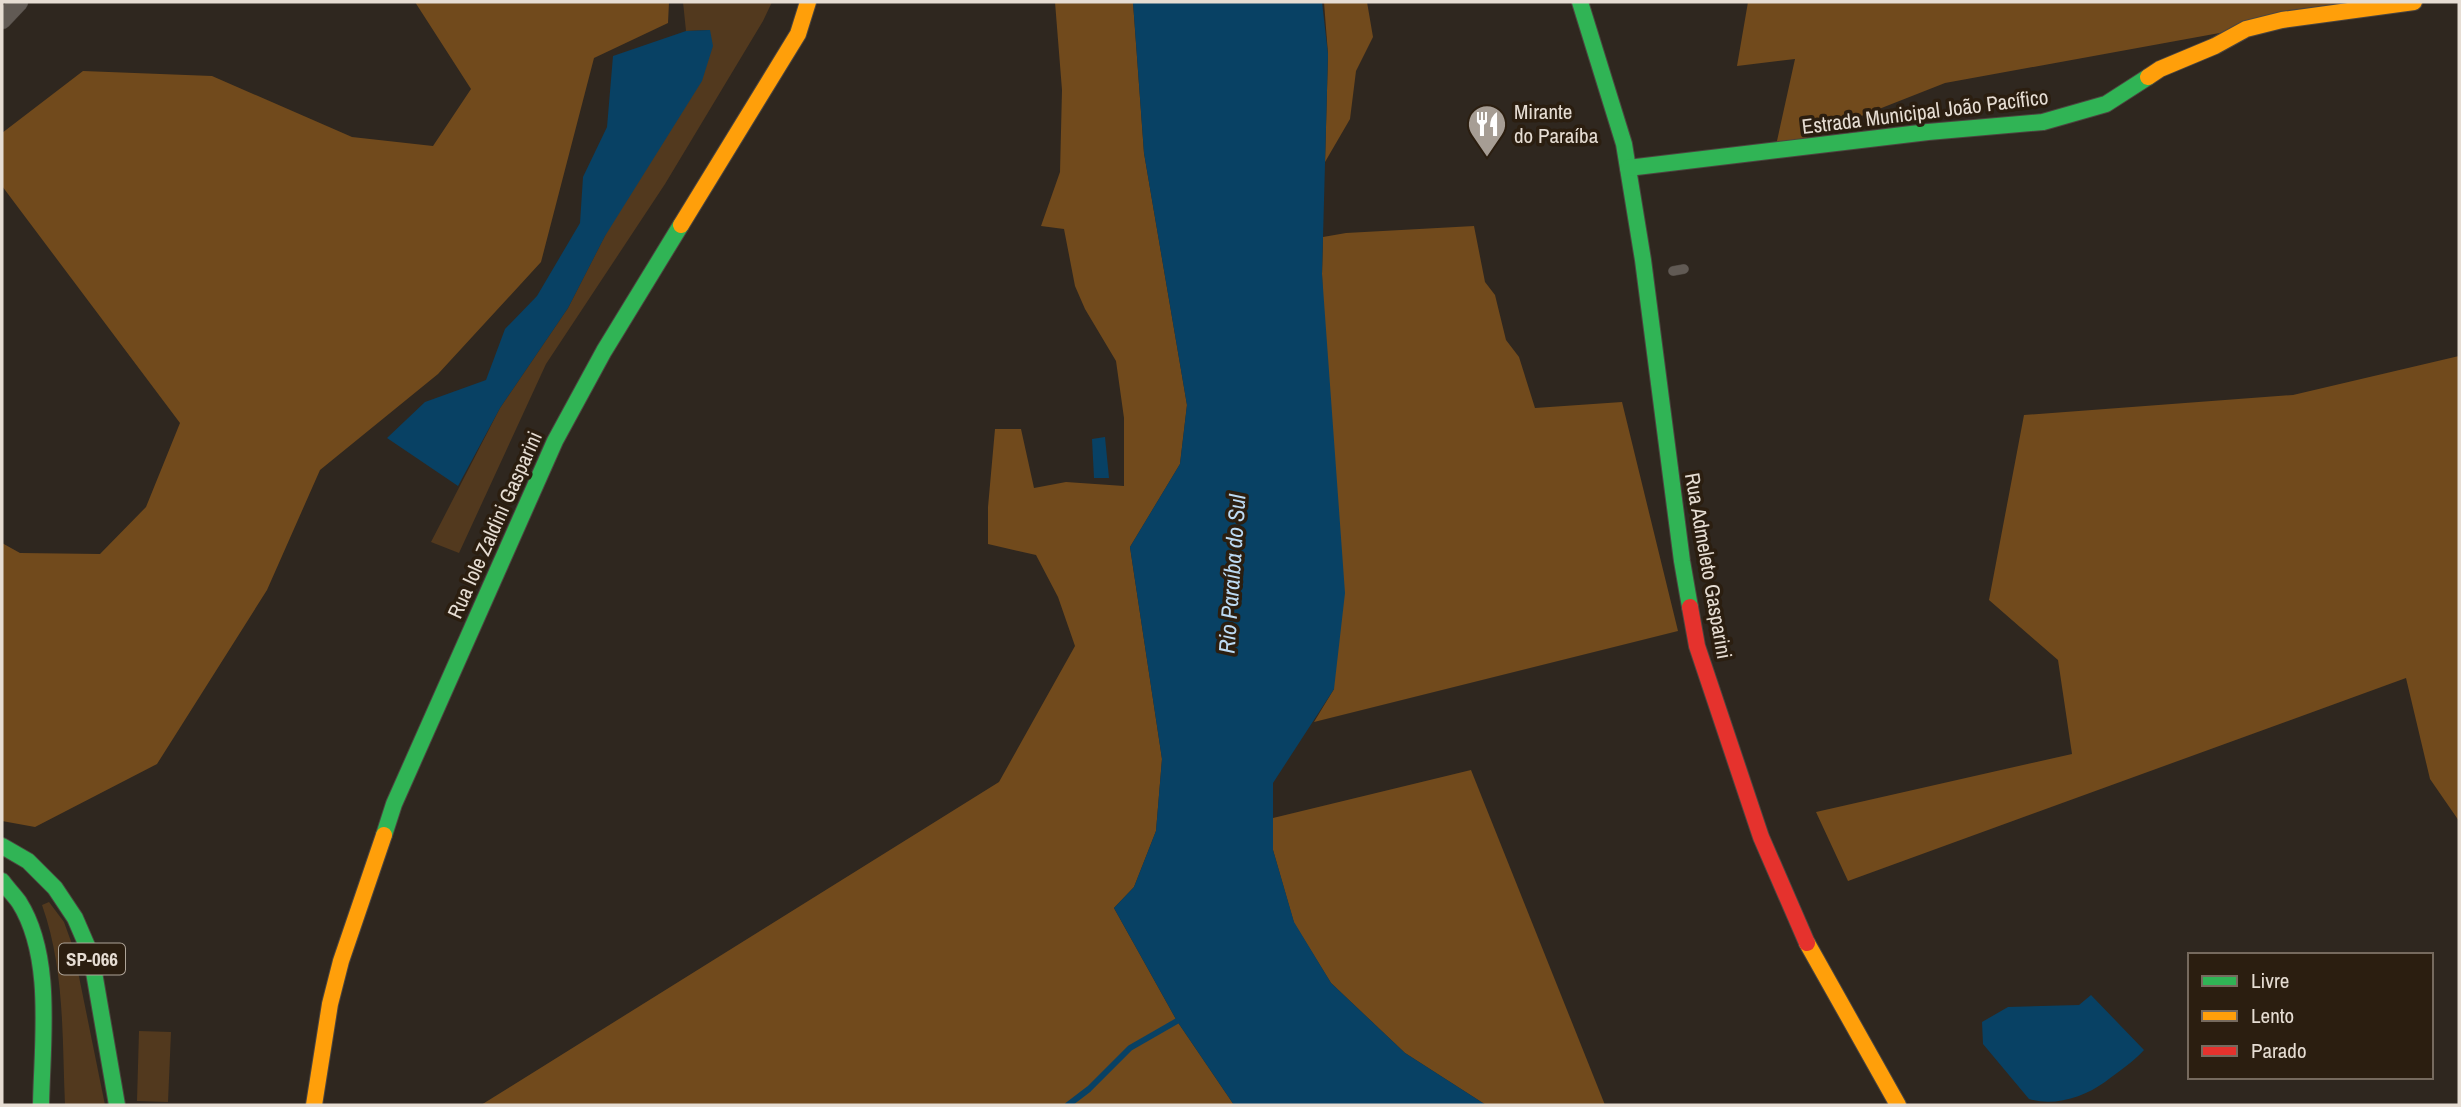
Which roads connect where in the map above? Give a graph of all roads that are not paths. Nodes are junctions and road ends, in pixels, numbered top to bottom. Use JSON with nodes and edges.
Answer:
{"nodes":[{"id":1,"x":19,"y":2,"type":"edge"},
{"id":2,"x":808,"y":2,"type":"edge"},
{"id":3,"x":1580,"y":2,"type":"edge"},
{"id":4,"x":2414,"y":2,"type":"edge"},
{"id":5,"x":2,"y":20,"type":"edge"},
{"id":6,"x":1628,"y":168,"type":"junction"},
{"id":7,"x":1684,"y":269,"type":"dead end"},
{"id":8,"x":1673,"y":271,"type":"dead end"},
{"id":9,"x":2,"y":846,"type":"edge"},
{"id":10,"x":2,"y":881,"type":"edge"},
{"id":11,"x":117,"y":1101,"type":"edge"},
{"id":12,"x":41,"y":1105,"type":"edge"},
{"id":13,"x":314,"y":1105,"type":"edge"},
{"id":14,"x":1898,"y":1105,"type":"edge"}],
"edges":[{"from":1,"to":5,"type":"street"},
{"from":2,"to":13,"type":"street","name":"Rua Iole Zaldini Gasparini"},
{"from":3,"to":6,"type":"street","name":"Rua Admeleto Gasparini"},
{"from":4,"to":6,"type":"street","name":"Estrada Municipal João Pacífico"},
{"from":6,"to":14,"type":"street","name":"Rua Admeleto Gasparini"},
{"from":7,"to":8,"type":"lane"},
{"from":9,"to":11,"type":"street","number":"SP-066"},
{"from":10,"to":12,"type":"street","number":"SP-066"}]}
